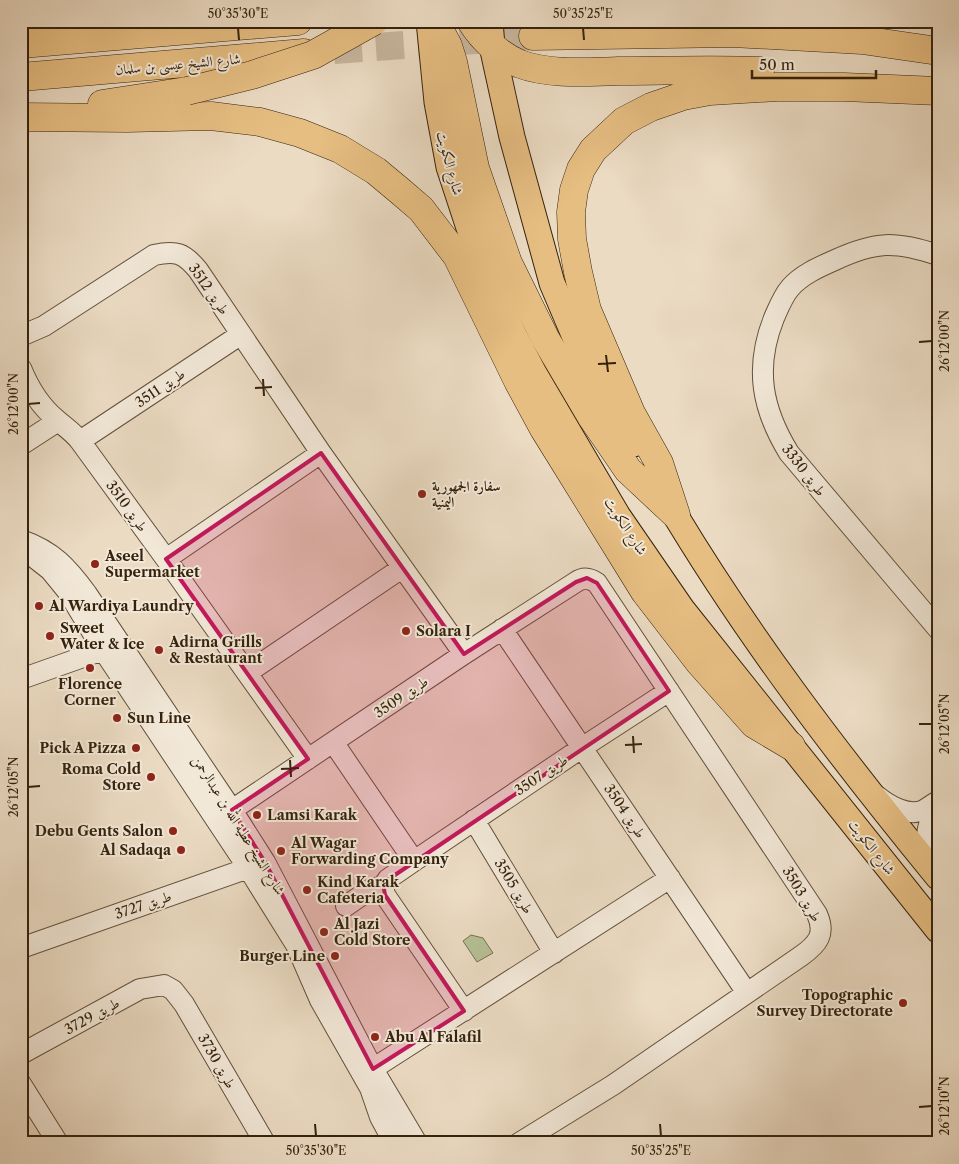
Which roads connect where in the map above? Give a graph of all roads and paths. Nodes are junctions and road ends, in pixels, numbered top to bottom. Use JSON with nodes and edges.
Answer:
{"nodes":[{"id":1,"x":29,"y":21,"type":"edge"},
{"id":2,"x":298,"y":21,"type":"edge"},
{"id":3,"x":374,"y":21,"type":"edge"},
{"id":4,"x":472,"y":21,"type":"edge"},
{"id":5,"x":21,"y":22,"type":"edge"},
{"id":6,"x":437,"y":23,"type":"edge"},
{"id":7,"x":491,"y":33,"type":"edge"},
{"id":8,"x":532,"y":36,"type":"tunnel mouth"},
{"id":9,"x":21,"y":44,"type":"edge"},
{"id":10,"x":334,"y":50,"type":"tunnel mouth"},
{"id":11,"x":938,"y":51,"type":"edge"},
{"id":12,"x":432,"y":59,"type":"joint"},
{"id":13,"x":21,"y":77,"type":"edge"},
{"id":14,"x":938,"y":87,"type":"edge"},
{"id":15,"x":938,"y":91,"type":"edge"},
{"id":16,"x":21,"y":116,"type":"edge"},
{"id":17,"x":938,"y":254,"type":"edge"},
{"id":18,"x":240,"y":335,"type":"junction"},
{"id":19,"x":21,"y":336,"type":"edge"},
{"id":20,"x":21,"y":368,"type":"edge"},
{"id":21,"x":58,"y":421,"type":"junction"},
{"id":22,"x":80,"y":441,"type":"junction"},
{"id":23,"x":21,"y":445,"type":"edge"},
{"id":24,"x":321,"y":453,"type":"junction"},
{"id":25,"x":676,"y":515,"type":"junction"},
{"id":26,"x":21,"y":540,"type":"edge"},
{"id":27,"x":21,"y":552,"type":"edge"},
{"id":28,"x":43,"y":556,"type":"junction"},
{"id":29,"x":166,"y":559,"type":"junction"},
{"id":30,"x":402,"y":568,"type":"junction"},
{"id":31,"x":587,"y":578,"type":"joint"},
{"id":32,"x":502,"y":629,"type":"junction"},
{"id":33,"x":938,"y":630,"type":"edge"},
{"id":34,"x":103,"y":650,"type":"junction"},
{"id":35,"x":464,"y":654,"type":"junction"},
{"id":36,"x":247,"y":672,"type":"junction"},
{"id":37,"x":21,"y":679,"type":"edge"},
{"id":38,"x":669,"y":692,"type":"junction"},
{"id":39,"x":333,"y":742,"type":"junction"},
{"id":40,"x":792,"y":746,"type":"junction"},
{"id":41,"x":583,"y":747,"type":"junction"},
{"id":42,"x":308,"y":759,"type":"junction"},
{"id":43,"x":865,"y":787,"type":"junction"},
{"id":44,"x":938,"y":802,"type":"edge"},
{"id":45,"x":225,"y":815,"type":"junction"},
{"id":46,"x":474,"y":820,"type":"junction"},
{"id":47,"x":414,"y":861,"type":"junction"},
{"id":48,"x":257,"y":865,"type":"junction"},
{"id":49,"x":938,"y":868,"type":"edge"},
{"id":50,"x":938,"y":877,"type":"edge"},
{"id":51,"x":670,"y":878,"type":"junction"},
{"id":52,"x":383,"y":886,"type":"junction"},
{"id":53,"x":346,"y":906,"type":"dead end"},
{"id":54,"x":938,"y":930,"type":"edge"},
{"id":55,"x":21,"y":948,"type":"edge"},
{"id":56,"x":554,"y":953,"type":"junction"},
{"id":57,"x":164,"y":985,"type":"joint"},
{"id":58,"x":747,"y":993,"type":"junction"},
{"id":59,"x":464,"y":1011,"type":"junction"},
{"id":60,"x":21,"y":1054,"type":"edge"},
{"id":61,"x":368,"y":1072,"type":"junction"},
{"id":62,"x":21,"y":1084,"type":"edge"},
{"id":63,"x":58,"y":1143,"type":"edge"},
{"id":64,"x":265,"y":1143,"type":"edge"},
{"id":65,"x":394,"y":1143,"type":"edge"},
{"id":66,"x":417,"y":1143,"type":"edge"},
{"id":67,"x":519,"y":1143,"type":"edge"}],
"edges":[{"from":1,"to":5,"type":"highway"},
{"from":2,"to":9,"type":"highway"},
{"from":3,"to":16,"type":"highway","bridge":true},
{"from":4,"to":7,"type":"highway"},
{"from":6,"to":12,"type":"highway"},
{"from":6,"to":25,"type":"highway"},
{"from":7,"to":14,"type":"highway"},
{"from":7,"to":25,"type":"main road"},
{"from":8,"to":11,"type":"highway"},
{"from":10,"to":13,"type":"highway","name":"شارع الشيخ عيسى بن سلمان"},
{"from":12,"to":40,"type":"main road","name":"شارع الكويت"},
{"from":15,"to":25,"type":"highway"},
{"from":16,"to":40,"type":"highway"},
{"from":17,"to":33,"type":"street","name":"طريق 3330"},
{"from":18,"to":19,"type":"street","name":"طريق 3512"},
{"from":18,"to":22,"type":"street","name":"طريق 3511"},
{"from":18,"to":24,"type":"street","name":"طريق 3512"},
{"from":20,"to":21,"type":"street","name":"طريق 3510"},
{"from":21,"to":22,"type":"street","name":"طريق 3510"},
{"from":21,"to":23,"type":"street"},
{"from":22,"to":29,"type":"street","name":"طريق 3510"},
{"from":24,"to":29,"type":"street"},
{"from":24,"to":30,"type":"street","name":"طريق 3512"},
{"from":25,"to":43,"type":"main road"},
{"from":26,"to":28,"type":"street","name":"شارع الشيخ عطية الله بن عبدالرحمن"},
{"from":27,"to":28,"type":"street","name":"شارع الشيخ عطية الله بن عبدالرحمن"},
{"from":28,"to":34,"type":"street","name":"شارع الشيخ عطية الله بن عبدالرحمن"},
{"from":28,"to":45,"type":"street","name":"شارع الشيخ عطية الله بن عبدالرحمن"},
{"from":29,"to":36,"type":"street","name":"طريق 3510"},
{"from":30,"to":35,"type":"street","name":"طريق 3512"},
{"from":30,"to":36,"type":"street"},
{"from":31,"to":32,"type":"street","name":"طريق 3509"},
{"from":31,"to":38,"type":"street","name":"طريق 3503"},
{"from":32,"to":35,"type":"street","name":"طريق 3509"},
{"from":32,"to":41,"type":"street","name":"طريق 3504"},
{"from":34,"to":37,"type":"street"},
{"from":34,"to":45,"type":"street","name":"شارع الشيخ عطية الله بن عبدالرحمن"},
{"from":35,"to":39,"type":"street","name":"طريق 3509"},
{"from":36,"to":42,"type":"street","name":"طريق 3510"},
{"from":38,"to":41,"type":"street","name":"طريق 3507"},
{"from":38,"to":58,"type":"street","name":"طريق 3503"},
{"from":39,"to":42,"type":"street","name":"طريق 3509"},
{"from":39,"to":47,"type":"street"},
{"from":40,"to":54,"type":"main road","name":"شارع الكويت"},
{"from":41,"to":46,"type":"street","name":"طريق 3507"},
{"from":41,"to":51,"type":"street","name":"طريق 3504"},
{"from":42,"to":45,"type":"street","name":"طريق 3509"},
{"from":43,"to":44,"type":"street"},
{"from":43,"to":50,"type":"main road"},
{"from":44,"to":49,"type":"street"},
{"from":45,"to":48,"type":"street","name":"شارع الشيخ عطية الله بن عبدالرحمن"},
{"from":46,"to":47,"type":"street","name":"طريق 3507"},
{"from":46,"to":56,"type":"street","name":"طريق 3505"},
{"from":47,"to":52,"type":"street","name":"طريق 3507"},
{"from":48,"to":55,"type":"street","name":"طريق 3727"},
{"from":48,"to":61,"type":"street","name":"شارع الشيخ عطية الله بن عبدالرحمن"},
{"from":51,"to":56,"type":"street"},
{"from":51,"to":58,"type":"street","name":"طريق 3504"},
{"from":52,"to":53,"type":"street","name":"طريق 3507"},
{"from":52,"to":59,"type":"street"},
{"from":56,"to":59,"type":"street"},
{"from":57,"to":60,"type":"street","name":"طريق 3729"},
{"from":57,"to":64,"type":"street","name":"طريق 3730"},
{"from":58,"to":67,"type":"street","name":"طريق 3503"},
{"from":59,"to":61,"type":"street"},
{"from":61,"to":65,"type":"street","name":"شارع الشيخ عطية الله بن عبدالرحمن"},
{"from":61,"to":66,"type":"street","name":"شارع الشيخ عطية الله بن عبدالرحمن"},
{"from":62,"to":63,"type":"street"}]}
